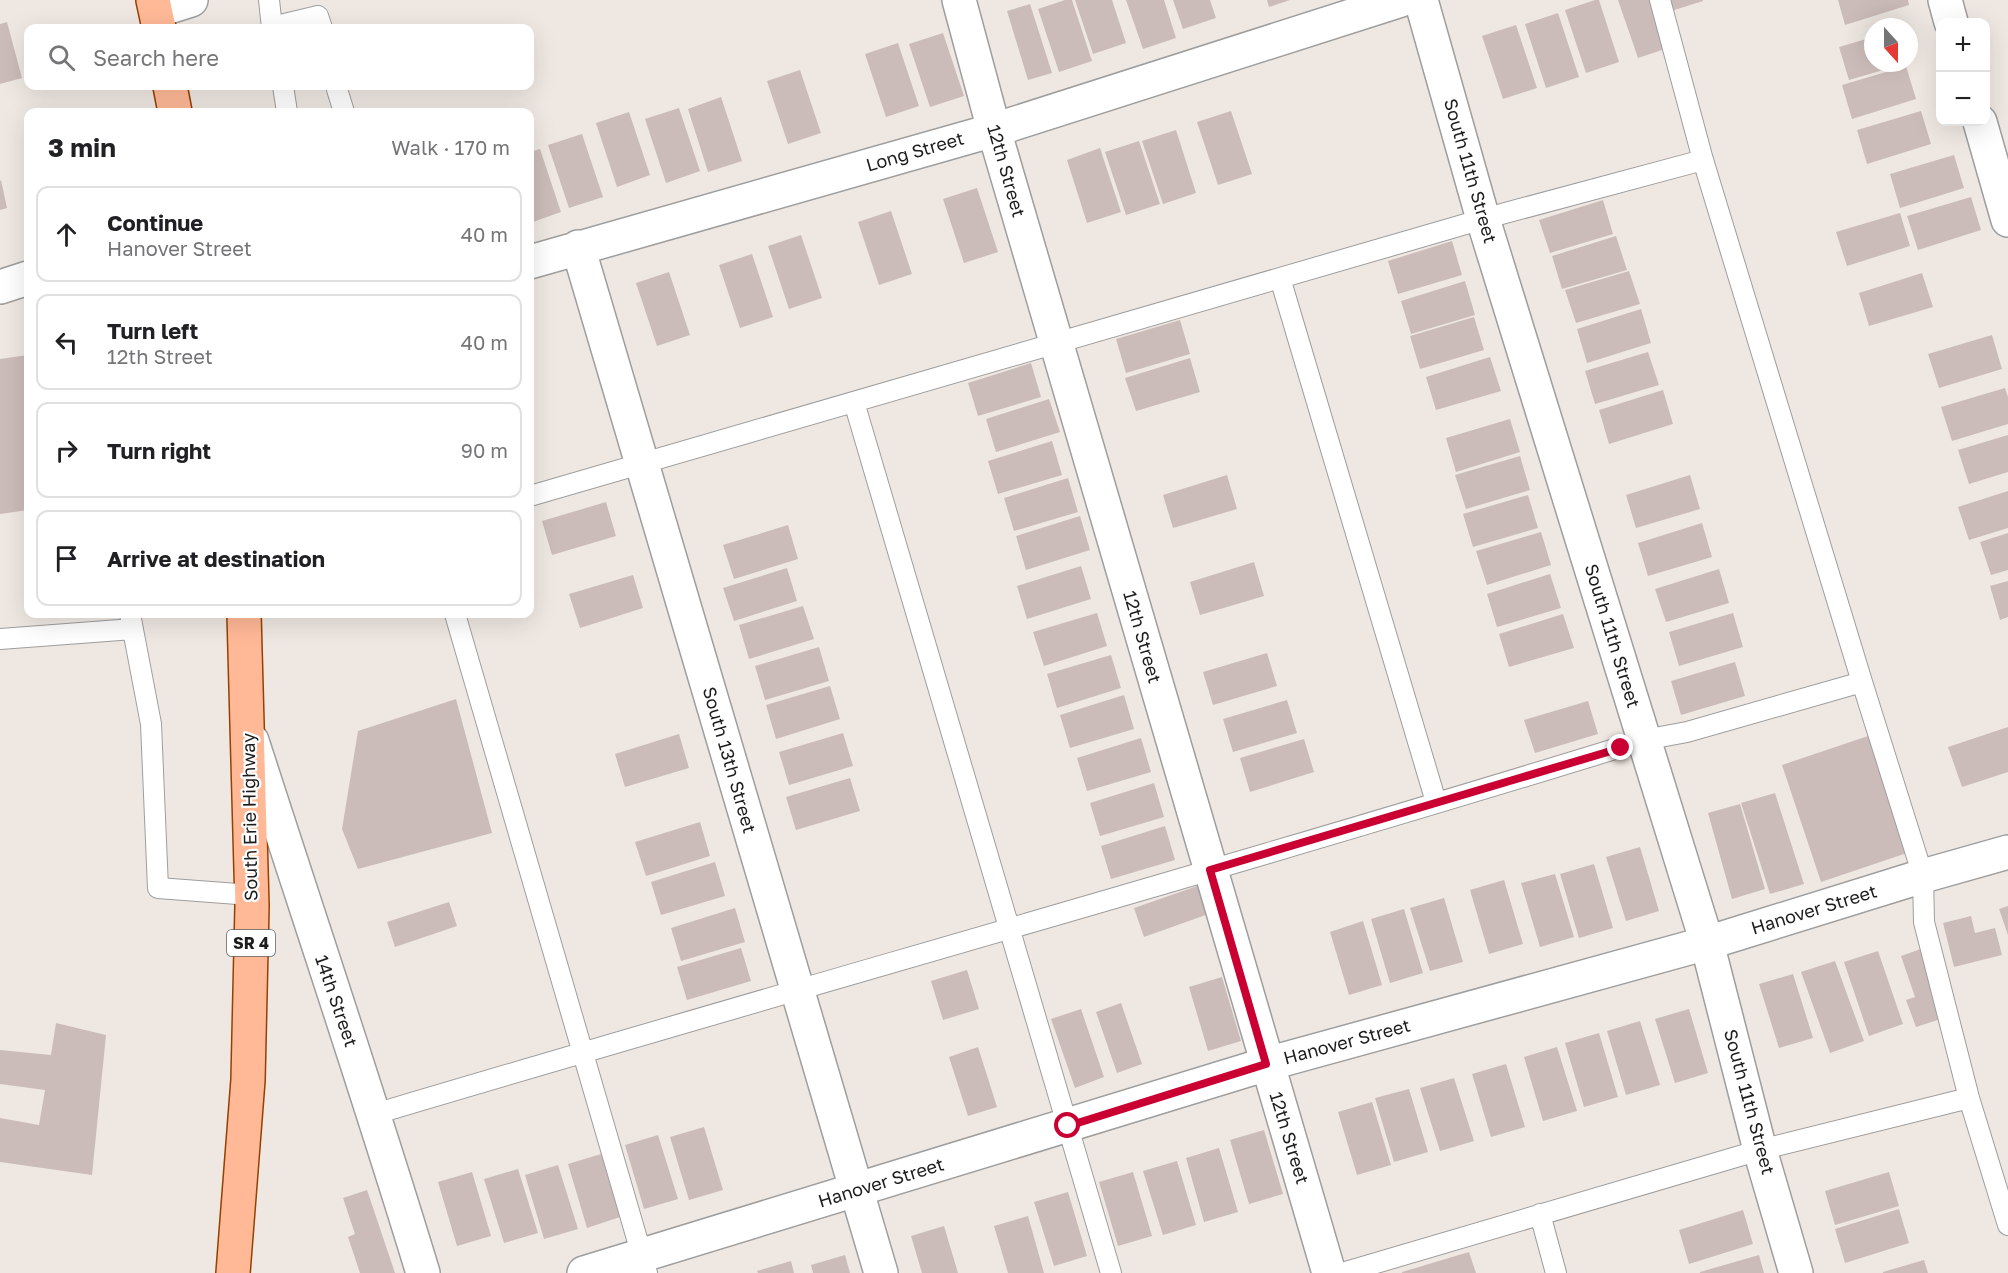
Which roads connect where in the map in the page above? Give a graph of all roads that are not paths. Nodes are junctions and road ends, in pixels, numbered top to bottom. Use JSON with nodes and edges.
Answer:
{"nodes":[{"id":1,"x":191,"y":0,"type":"edge"},
{"id":2,"x":269,"y":0,"type":"edge"},
{"id":3,"x":959,"y":0,"type":"edge"},
{"id":4,"x":1401,"y":0,"type":"edge"},
{"id":5,"x":1421,"y":0,"type":"edge"},
{"id":6,"x":1660,"y":0,"type":"edge"},
{"id":7,"x":1945,"y":0,"type":"edge"},
{"id":8,"x":156,"y":13,"type":"edge"},
{"id":9,"x":1950,"y":18,"type":"edge"},
{"id":10,"x":272,"y":24,"type":"edge"},
{"id":11,"x":286,"y":24,"type":"edge"},
{"id":12,"x":321,"y":24,"type":"edge"},
{"id":13,"x":171,"y":90,"type":"edge"},
{"id":14,"x":284,"y":90,"type":"edge"},
{"id":15,"x":337,"y":90,"type":"edge"},
{"id":16,"x":174,"y":108,"type":"edge"},
{"id":17,"x":287,"y":108,"type":"edge"},
{"id":18,"x":343,"y":108,"type":"edge"},
{"id":19,"x":1981,"y":126,"type":"edge"},
{"id":20,"x":994,"y":130,"type":"junction"},
{"id":21,"x":1703,"y":160,"type":"junction"},
{"id":22,"x":1483,"y":219,"type":"junction"},
{"id":23,"x":2008,"y":220,"type":"edge"},
{"id":24,"x":578,"y":247,"type":"junction"},
{"id":25,"x":534,"y":261,"type":"edge"},
{"id":26,"x":1280,"y":278,"type":"junction"},
{"id":27,"x":24,"y":279,"type":"edge"},
{"id":28,"x":0,"y":287,"type":"edge"},
{"id":29,"x":1056,"y":343,"type":"junction"},
{"id":30,"x":854,"y":402,"type":"junction"},
{"id":31,"x":642,"y":464,"type":"junction"},
{"id":32,"x":534,"y":495,"type":"edge"},
{"id":33,"x":244,"y":618,"type":"edge"},
{"id":34,"x":456,"y":618,"type":"edge"},
{"id":35,"x":131,"y":621,"type":"edge"},
{"id":36,"x":0,"y":639,"type":"edge"},
{"id":37,"x":1862,"y":682,"type":"junction"},
{"id":38,"x":248,"y":730,"type":"junction"},
{"id":39,"x":1644,"y":740,"type":"junction"},
{"id":40,"x":1436,"y":802,"type":"junction"},
{"id":41,"x":2008,"y":852,"type":"edge"},
{"id":42,"x":1210,"y":870,"type":"junction"},
{"id":43,"x":1923,"y":876,"type":"junction"},
{"id":44,"x":251,"y":895,"type":"junction"},
{"id":45,"x":1009,"y":928,"type":"junction"},
{"id":46,"x":1707,"y":943,"type":"junction"},
{"id":47,"x":797,"y":989,"type":"junction"},
{"id":48,"x":583,"y":1052,"type":"junction"},
{"id":49,"x":1266,"y":1064,"type":"junction"},
{"id":50,"x":1969,"y":1098,"type":"junction"},
{"id":51,"x":375,"y":1114,"type":"junction"},
{"id":52,"x":1068,"y":1126,"type":"junction"},
{"id":53,"x":1760,"y":1150,"type":"junction"},
{"id":54,"x":857,"y":1190,"type":"junction"},
{"id":55,"x":1540,"y":1214,"type":"junction"},
{"id":56,"x":2008,"y":1225,"type":"edge"},
{"id":57,"x":644,"y":1264,"type":"edge"},
{"id":58,"x":233,"y":1273,"type":"edge"},
{"id":59,"x":423,"y":1273,"type":"edge"},
{"id":60,"x":584,"y":1273,"type":"edge"},
{"id":61,"x":881,"y":1273,"type":"edge"},
{"id":62,"x":1111,"y":1273,"type":"edge"},
{"id":63,"x":1329,"y":1273,"type":"edge"},
{"id":64,"x":1342,"y":1273,"type":"edge"},
{"id":65,"x":1556,"y":1273,"type":"edge"},
{"id":66,"x":1796,"y":1273,"type":"edge"}],
"edges":[{"from":1,"to":8,"type":"street"},
{"from":2,"to":10,"type":"lane"},
{"from":3,"to":20,"type":"street","name":"12th Street"},
{"from":4,"to":20,"type":"street","name":"Long Street"},
{"from":5,"to":22,"type":"street","name":"South 11th Street"},
{"from":6,"to":21,"type":"lane"},
{"from":7,"to":9,"type":"street"},
{"from":11,"to":12,"type":"lane"},
{"from":13,"to":16,"type":"main road"},
{"from":14,"to":17,"type":"lane"},
{"from":15,"to":18,"type":"lane"},
{"from":19,"to":23,"type":"street"},
{"from":20,"to":24,"type":"street","name":"Long Street"},
{"from":20,"to":29,"type":"street","name":"12th Street"},
{"from":21,"to":22,"type":"lane"},
{"from":21,"to":37,"type":"lane"},
{"from":22,"to":26,"type":"lane"},
{"from":22,"to":39,"type":"street","name":"South 11th Street"},
{"from":24,"to":25,"type":"street","name":"Long Street"},
{"from":24,"to":31,"type":"street","name":"South 13th Street"},
{"from":26,"to":29,"type":"lane"},
{"from":26,"to":40,"type":"lane"},
{"from":27,"to":28,"type":"street"},
{"from":29,"to":30,"type":"lane"},
{"from":29,"to":42,"type":"street","name":"12th Street"},
{"from":30,"to":31,"type":"lane"},
{"from":30,"to":45,"type":"lane"},
{"from":31,"to":32,"type":"lane"},
{"from":31,"to":47,"type":"street","name":"South 13th Street"},
{"from":33,"to":38,"type":"main road","name":"South Erie Highway","number":"SR 4"},
{"from":34,"to":48,"type":"lane"},
{"from":35,"to":36,"type":"lane"},
{"from":35,"to":44,"type":"lane"},
{"from":37,"to":39,"type":"lane"},
{"from":37,"to":43,"type":"lane"},
{"from":38,"to":44,"type":"main road","name":"South Erie Highway","number":"SR 4"},
{"from":38,"to":51,"type":"street","name":"14th Street"},
{"from":39,"to":40,"type":"lane"},
{"from":39,"to":46,"type":"street","name":"South 11th Street"},
{"from":40,"to":42,"type":"lane"},
{"from":41,"to":43,"type":"street","name":"Hanover Street"},
{"from":42,"to":45,"type":"lane"},
{"from":42,"to":49,"type":"street","name":"12th Street"},
{"from":43,"to":46,"type":"street","name":"Hanover Street"},
{"from":43,"to":50,"type":"lane"},
{"from":44,"to":58,"type":"main road","name":"South Erie Highway","number":"SR 4"},
{"from":45,"to":47,"type":"lane"},
{"from":45,"to":52,"type":"lane"},
{"from":46,"to":49,"type":"street","name":"Hanover Street"},
{"from":46,"to":53,"type":"street","name":"South 11th Street"},
{"from":47,"to":48,"type":"lane"},
{"from":47,"to":54,"type":"street","name":"South 13th Street"},
{"from":48,"to":51,"type":"lane"},
{"from":48,"to":57,"type":"lane"},
{"from":49,"to":52,"type":"street","name":"Hanover Street"},
{"from":49,"to":63,"type":"street","name":"12th Street"},
{"from":50,"to":53,"type":"lane"},
{"from":50,"to":56,"type":"lane"},
{"from":51,"to":59,"type":"street","name":"14th Street"},
{"from":52,"to":54,"type":"street","name":"Hanover Street"},
{"from":52,"to":62,"type":"lane"},
{"from":53,"to":55,"type":"lane"},
{"from":53,"to":66,"type":"street","name":"South 11th Street"},
{"from":54,"to":57,"type":"street","name":"Hanover Street"},
{"from":54,"to":61,"type":"street","name":"South 13th Street"},
{"from":55,"to":64,"type":"lane"},
{"from":55,"to":65,"type":"lane"},
{"from":57,"to":60,"type":"street","name":"Hanover Street"}]}
